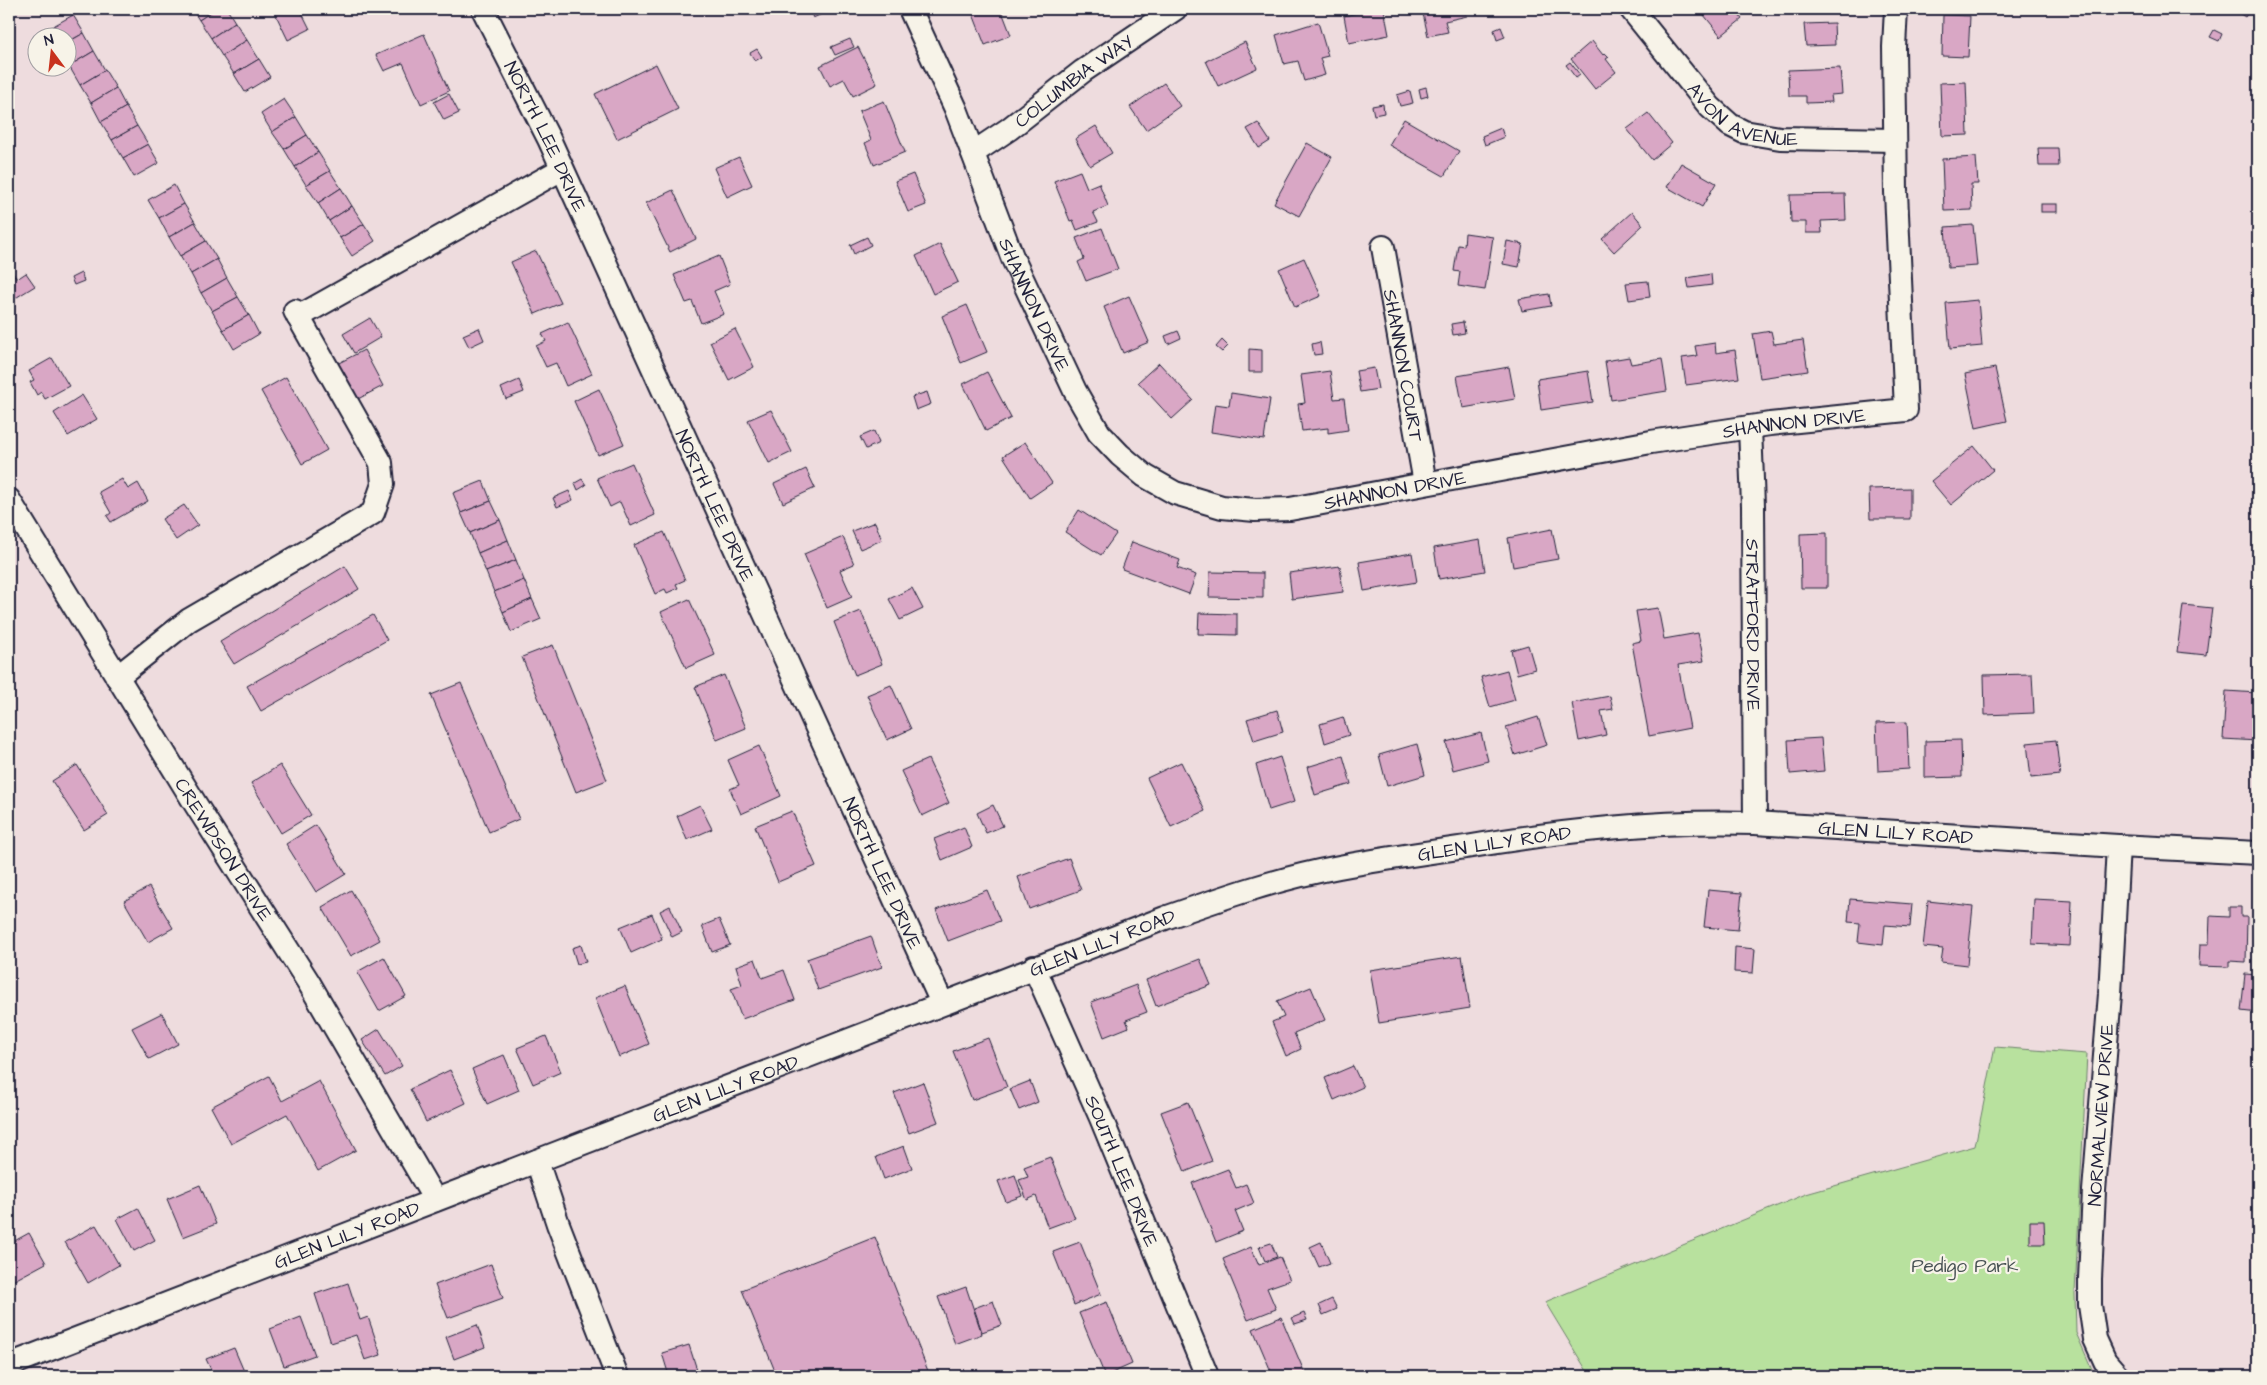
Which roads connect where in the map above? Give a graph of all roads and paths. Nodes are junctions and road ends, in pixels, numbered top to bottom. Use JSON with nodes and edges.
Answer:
{"nodes":[{"id":1,"x":483,"y":9,"type":"edge"},
{"id":2,"x":910,"y":9,"type":"edge"},
{"id":3,"x":1175,"y":9,"type":"edge"},
{"id":4,"x":1631,"y":9,"type":"edge"},
{"id":5,"x":1896,"y":9,"type":"edge"},
{"id":6,"x":1895,"y":140,"type":"junction"},
{"id":7,"x":973,"y":153,"type":"junction"},
{"id":8,"x":562,"y":169,"type":"junction"},
{"id":9,"x":1383,"y":247,"type":"dead end"},
{"id":10,"x":1750,"y":426,"type":"junction"},
{"id":11,"x":1425,"y":483,"type":"junction"},
{"id":12,"x":9,"y":500,"type":"edge"},
{"id":13,"x":117,"y":677,"type":"junction"},
{"id":14,"x":1755,"y":823,"type":"junction"},
{"id":15,"x":2118,"y":846,"type":"junction"},
{"id":16,"x":2258,"y":853,"type":"edge"},
{"id":17,"x":1034,"y":967,"type":"junction"},
{"id":18,"x":942,"y":1003,"type":"junction"},
{"id":19,"x":537,"y":1161,"type":"junction"},
{"id":20,"x":436,"y":1200,"type":"junction"},
{"id":21,"x":9,"y":1365,"type":"edge"},
{"id":22,"x":618,"y":1376,"type":"edge"},
{"id":23,"x":1207,"y":1376,"type":"edge"},
{"id":24,"x":2118,"y":1376,"type":"edge"}],
"edges":[{"from":1,"to":8,"type":"street","name":"NORTH LEE DRIVE"},
{"from":2,"to":7,"type":"street","name":"SHANNON DRIVE"},
{"from":3,"to":7,"type":"street","name":"COLUMBIA WAY"},
{"from":4,"to":6,"type":"street","name":"AVON AVENUE"},
{"from":5,"to":6,"type":"street"},
{"from":6,"to":10,"type":"street","name":"SHANNON DRIVE"},
{"from":7,"to":11,"type":"street","name":"SHANNON DRIVE"},
{"from":8,"to":13,"type":"street"},
{"from":8,"to":18,"type":"street","name":"NORTH LEE DRIVE"},
{"from":9,"to":11,"type":"street","name":"SHANNON COURT"},
{"from":10,"to":11,"type":"street","name":"SHANNON DRIVE"},
{"from":10,"to":14,"type":"street","name":"STRATFORD DRIVE"},
{"from":12,"to":13,"type":"street","name":"CREWDSON DRIVE"},
{"from":13,"to":20,"type":"street","name":"CREWDSON DRIVE"},
{"from":14,"to":15,"type":"street","name":"GLEN LILY ROAD"},
{"from":14,"to":17,"type":"street","name":"GLEN LILY ROAD"},
{"from":15,"to":16,"type":"street","name":"GLEN LILY ROAD"},
{"from":15,"to":24,"type":"street","name":"NORMALVIEW DRIVE"},
{"from":17,"to":18,"type":"street","name":"GLEN LILY ROAD"},
{"from":17,"to":23,"type":"street","name":"SOUTH LEE DRIVE"},
{"from":18,"to":19,"type":"street","name":"GLEN LILY ROAD"},
{"from":19,"to":20,"type":"street","name":"GLEN LILY ROAD"},
{"from":19,"to":22,"type":"street"},
{"from":20,"to":21,"type":"street","name":"GLEN LILY ROAD"}]}
